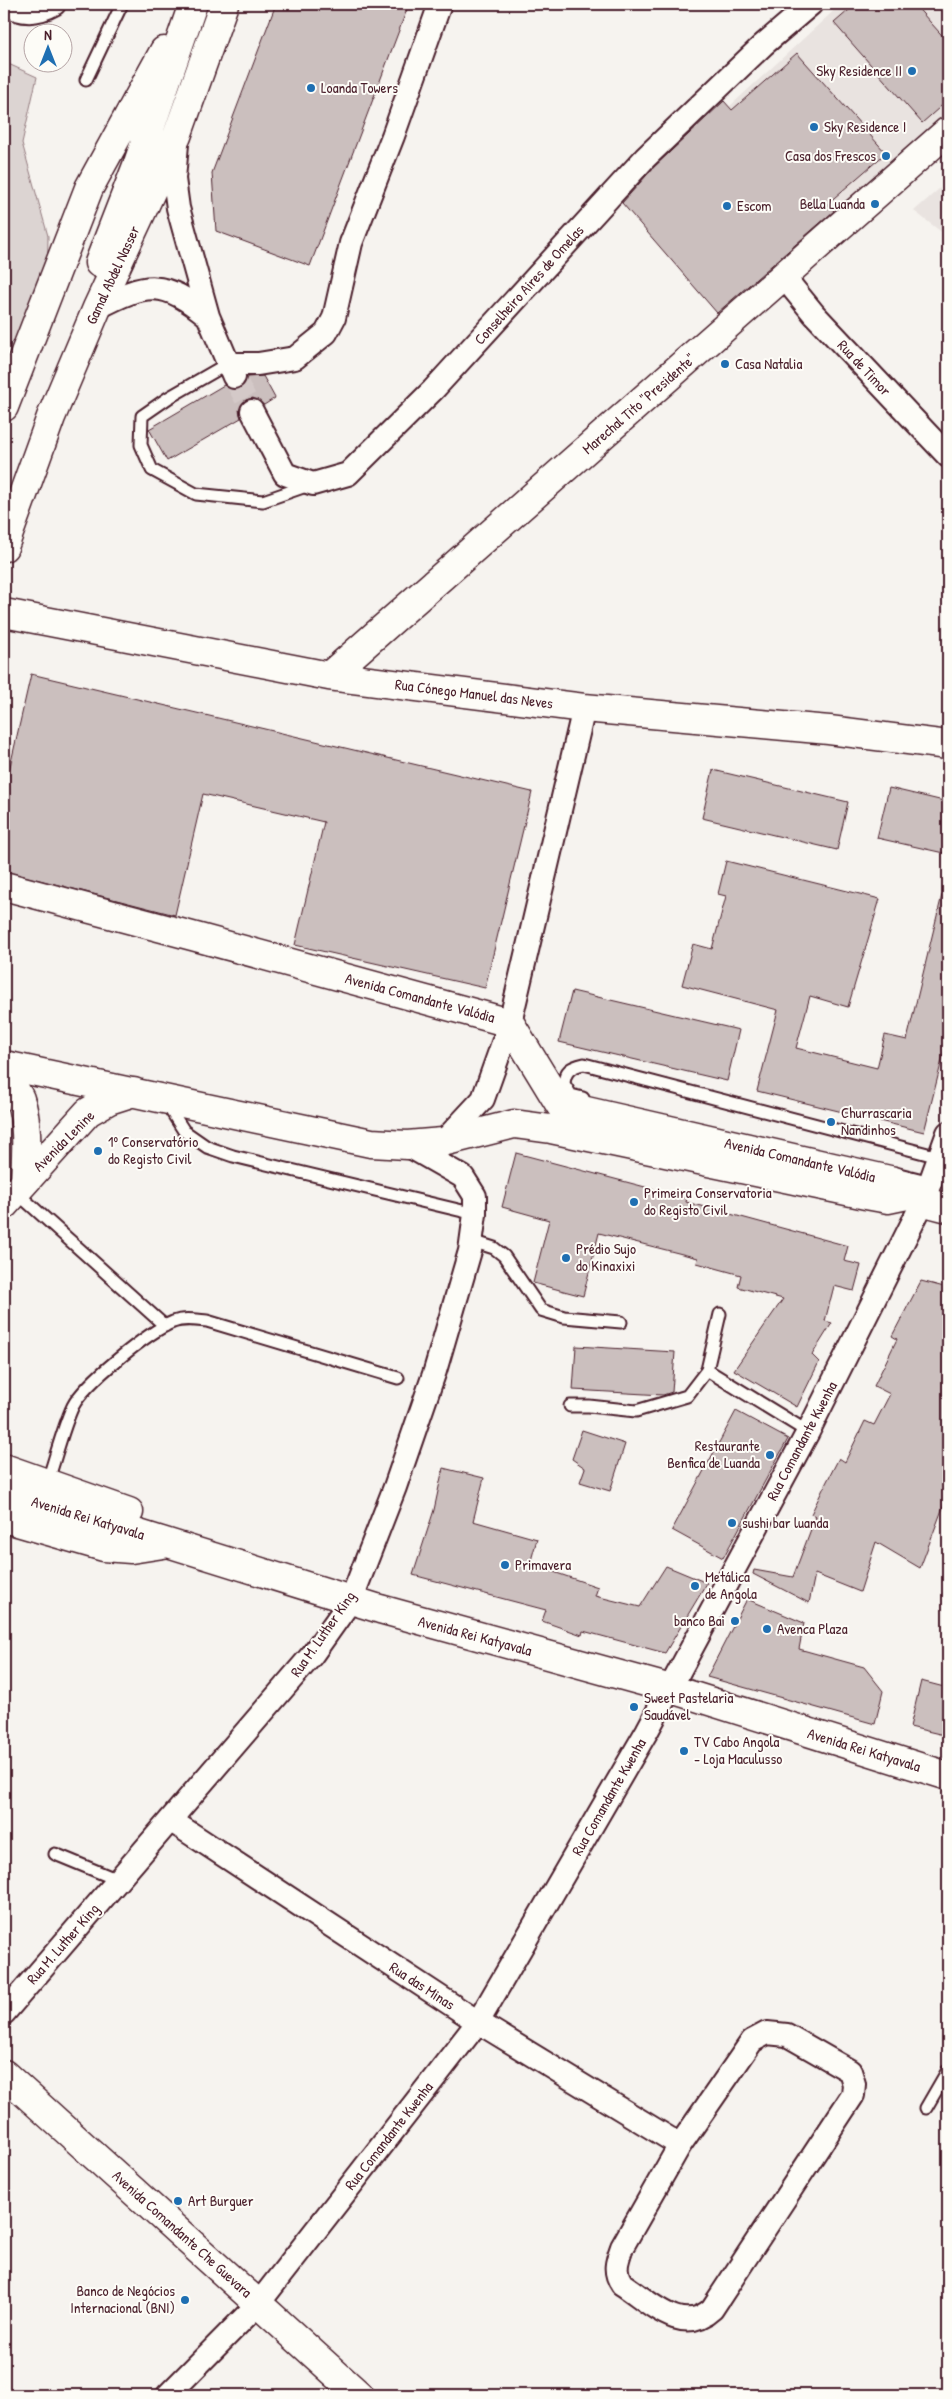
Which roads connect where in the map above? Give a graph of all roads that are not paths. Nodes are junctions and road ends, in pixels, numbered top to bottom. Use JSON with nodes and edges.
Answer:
{"nodes":[{"id":1,"x":6,"y":4,"type":"edge"},
{"id":2,"x":54,"y":4,"type":"edge"},
{"id":3,"x":122,"y":4,"type":"edge"},
{"id":4,"x":191,"y":4,"type":"edge"},
{"id":5,"x":224,"y":4,"type":"edge"},
{"id":6,"x":440,"y":4,"type":"edge"},
{"id":7,"x":812,"y":4,"type":"edge"},
{"id":8,"x":86,"y":80,"type":"dead end"},
{"id":9,"x":948,"y":131,"type":"edge"},
{"id":10,"x":177,"y":136,"type":"junction"},
{"id":11,"x":784,"y":276,"type":"junction"},
{"id":12,"x":97,"y":308,"type":"junction"},
{"id":13,"x":208,"y":316,"type":"junction"},
{"id":14,"x":231,"y":371,"type":"junction"},
{"id":15,"x":4,"y":407,"type":"edge"},
{"id":16,"x":252,"y":412,"type":"tunnel mouth"},
{"id":17,"x":948,"y":456,"type":"edge"},
{"id":18,"x":313,"y":484,"type":"junction"},
{"id":19,"x":4,"y":510,"type":"edge"},
{"id":20,"x":4,"y":547,"type":"edge"},
{"id":21,"x":4,"y":613,"type":"edge"},
{"id":22,"x":329,"y":676,"type":"junction"},
{"id":23,"x":584,"y":708,"type":"junction"},
{"id":24,"x":948,"y":745,"type":"edge"},
{"id":25,"x":4,"y":886,"type":"edge"},
{"id":26,"x":510,"y":1023,"type":"junction"},
{"id":27,"x":4,"y":1065,"type":"edge"},
{"id":28,"x":4,"y":1076,"type":"edge"},
{"id":29,"x":134,"y":1092,"type":"junction"},
{"id":30,"x":164,"y":1099,"type":"junction"},
{"id":31,"x":948,"y":1132,"type":"edge"},
{"id":32,"x":443,"y":1142,"type":"junction"},
{"id":33,"x":407,"y":1145,"type":"junction"},
{"id":34,"x":939,"y":1157,"type":"junction"},
{"id":35,"x":15,"y":1193,"type":"edge"},
{"id":36,"x":927,"y":1197,"type":"edge"},
{"id":37,"x":475,"y":1214,"type":"junction"},
{"id":38,"x":472,"y":1241,"type":"junction"},
{"id":39,"x":720,"y":1314,"type":"dead end"},
{"id":40,"x":621,"y":1322,"type":"dead end"},
{"id":41,"x":165,"y":1326,"type":"junction"},
{"id":42,"x":707,"y":1370,"type":"junction"},
{"id":43,"x":398,"y":1378,"type":"dead end"},
{"id":44,"x":570,"y":1406,"type":"dead end"},
{"id":45,"x":808,"y":1432,"type":"junction"},
{"id":46,"x":4,"y":1468,"type":"edge"},
{"id":47,"x":47,"y":1483,"type":"junction"},
{"id":48,"x":4,"y":1492,"type":"edge"},
{"id":49,"x":4,"y":1518,"type":"edge"},
{"id":50,"x":171,"y":1543,"type":"junction"},
{"id":51,"x":351,"y":1600,"type":"junction"},
{"id":52,"x":671,"y":1689,"type":"junction"},
{"id":53,"x":948,"y":1776,"type":"edge"},
{"id":54,"x":170,"y":1820,"type":"junction"},
{"id":55,"x":55,"y":1854,"type":"dead end"},
{"id":56,"x":118,"y":1880,"type":"junction"},
{"id":57,"x":4,"y":2013,"type":"edge"},
{"id":58,"x":478,"y":2022,"type":"junction"},
{"id":59,"x":948,"y":2070,"type":"edge"},
{"id":60,"x":4,"y":2074,"type":"edge"},
{"id":61,"x":926,"y":2108,"type":"dead end"},
{"id":62,"x":680,"y":2145,"type":"junction"},
{"id":63,"x":259,"y":2303,"type":"junction"},
{"id":64,"x":168,"y":2395,"type":"edge"},
{"id":65,"x":359,"y":2395,"type":"edge"}],
"edges":[{"from":1,"to":2,"type":"street"},
{"from":3,"to":8,"type":"lane"},
{"from":4,"to":15,"type":"main road","name":"Gamal Abdel Nasser"},
{"from":4,"to":19,"type":"main road","name":"Gamal Abdel Nasser"},
{"from":5,"to":10,"type":"main road","name":"Gamal Abdel Nasser"},
{"from":6,"to":14,"type":"street"},
{"from":7,"to":18,"type":"street","name":"Conselheiro Aires de Omelas"},
{"from":9,"to":11,"type":"main road","name":"Marechal Tito \"Presidente\""},
{"from":10,"to":12,"type":"main road","name":"Gamal Abdel Nasser"},
{"from":10,"to":13,"type":"street"},
{"from":11,"to":17,"type":"street","name":"Rua de Timor"},
{"from":11,"to":22,"type":"main road","name":"Marechal Tito \"Presidente\""},
{"from":12,"to":13,"type":"street"},
{"from":12,"to":20,"type":"main road","name":"Gamal Abdel Nasser"},
{"from":13,"to":14,"type":"street"},
{"from":14,"to":18,"type":"lane"},
{"from":16,"to":18,"type":"street"},
{"from":21,"to":22,"type":"main road","name":"Rua Cónego Manuel das Neves"},
{"from":22,"to":23,"type":"main road","name":"Rua Cónego Manuel das Neves"},
{"from":23,"to":24,"type":"main road","name":"Rua Cónego Manuel das Neves"},
{"from":23,"to":26,"type":"street"},
{"from":25,"to":26,"type":"main road","name":"Avenida Comandante Valódia"},
{"from":26,"to":32,"type":"street"},
{"from":26,"to":36,"type":"main road","name":"Avenida Comandante Valódia"},
{"from":27,"to":29,"type":"main road","name":"Avenida Comandante Valódia"},
{"from":28,"to":35,"type":"main road","name":"Avenida Lenine"},
{"from":29,"to":30,"type":"main road","name":"Avenida Comandante Valódia"},
{"from":29,"to":35,"type":"main road","name":"Avenida Lenine"},
{"from":30,"to":33,"type":"main road","name":"Avenida Comandante Valódia"},
{"from":30,"to":37,"type":"lane"},
{"from":31,"to":34,"type":"street","name":"Rua Comandante Kwenha"},
{"from":32,"to":33,"type":"main road","name":"Avenida Comandante Valódia"},
{"from":32,"to":36,"type":"main road","name":"Avenida Comandante Valódia"},
{"from":33,"to":37,"type":"street","name":"Rua M. Luther King"},
{"from":34,"to":36,"type":"street","name":"Rua Comandante Kwenha"},
{"from":34,"to":36,"type":"lane"},
{"from":35,"to":41,"type":"lane"},
{"from":36,"to":45,"type":"street","name":"Rua Comandante Kwenha"},
{"from":37,"to":38,"type":"street","name":"Rua M. Luther King"},
{"from":38,"to":40,"type":"lane"},
{"from":38,"to":51,"type":"street","name":"Rua M. Luther King"},
{"from":39,"to":42,"type":"lane"},
{"from":41,"to":43,"type":"lane"},
{"from":41,"to":47,"type":"lane"},
{"from":42,"to":44,"type":"lane"},
{"from":42,"to":45,"type":"lane"},
{"from":45,"to":52,"type":"street","name":"Rua Comandante Kwenha"},
{"from":46,"to":47,"type":"main road"},
{"from":47,"to":50,"type":"main road"},
{"from":48,"to":50,"type":"main road","name":"Avenida Rei Katyavala"},
{"from":49,"to":50,"type":"main road"},
{"from":50,"to":51,"type":"main road","name":"Avenida Rei Katyavala"},
{"from":51,"to":52,"type":"main road","name":"Avenida Rei Katyavala"},
{"from":51,"to":54,"type":"street","name":"Rua M. Luther King"},
{"from":52,"to":53,"type":"main road","name":"Avenida Rei Katyavala"},
{"from":52,"to":58,"type":"street","name":"Rua Comandante Kwenha"},
{"from":54,"to":56,"type":"street","name":"Rua M. Luther King"},
{"from":54,"to":58,"type":"street","name":"Rua das Minas"},
{"from":55,"to":56,"type":"lane"},
{"from":56,"to":57,"type":"street","name":"Rua M. Luther King"},
{"from":58,"to":62,"type":"street","name":"Rua das Minas"},
{"from":58,"to":63,"type":"street","name":"Rua Comandante Kwenha"},
{"from":59,"to":61,"type":"lane"},
{"from":60,"to":63,"type":"main road","name":"Avenida Comandante Che Guevara"},
{"from":62,"to":62,"type":"street"},
{"from":63,"to":64,"type":"street","name":"Rua Comandante Kwenha"},
{"from":63,"to":65,"type":"main road","name":"Avenida Comandante Che Guevara"}]}
